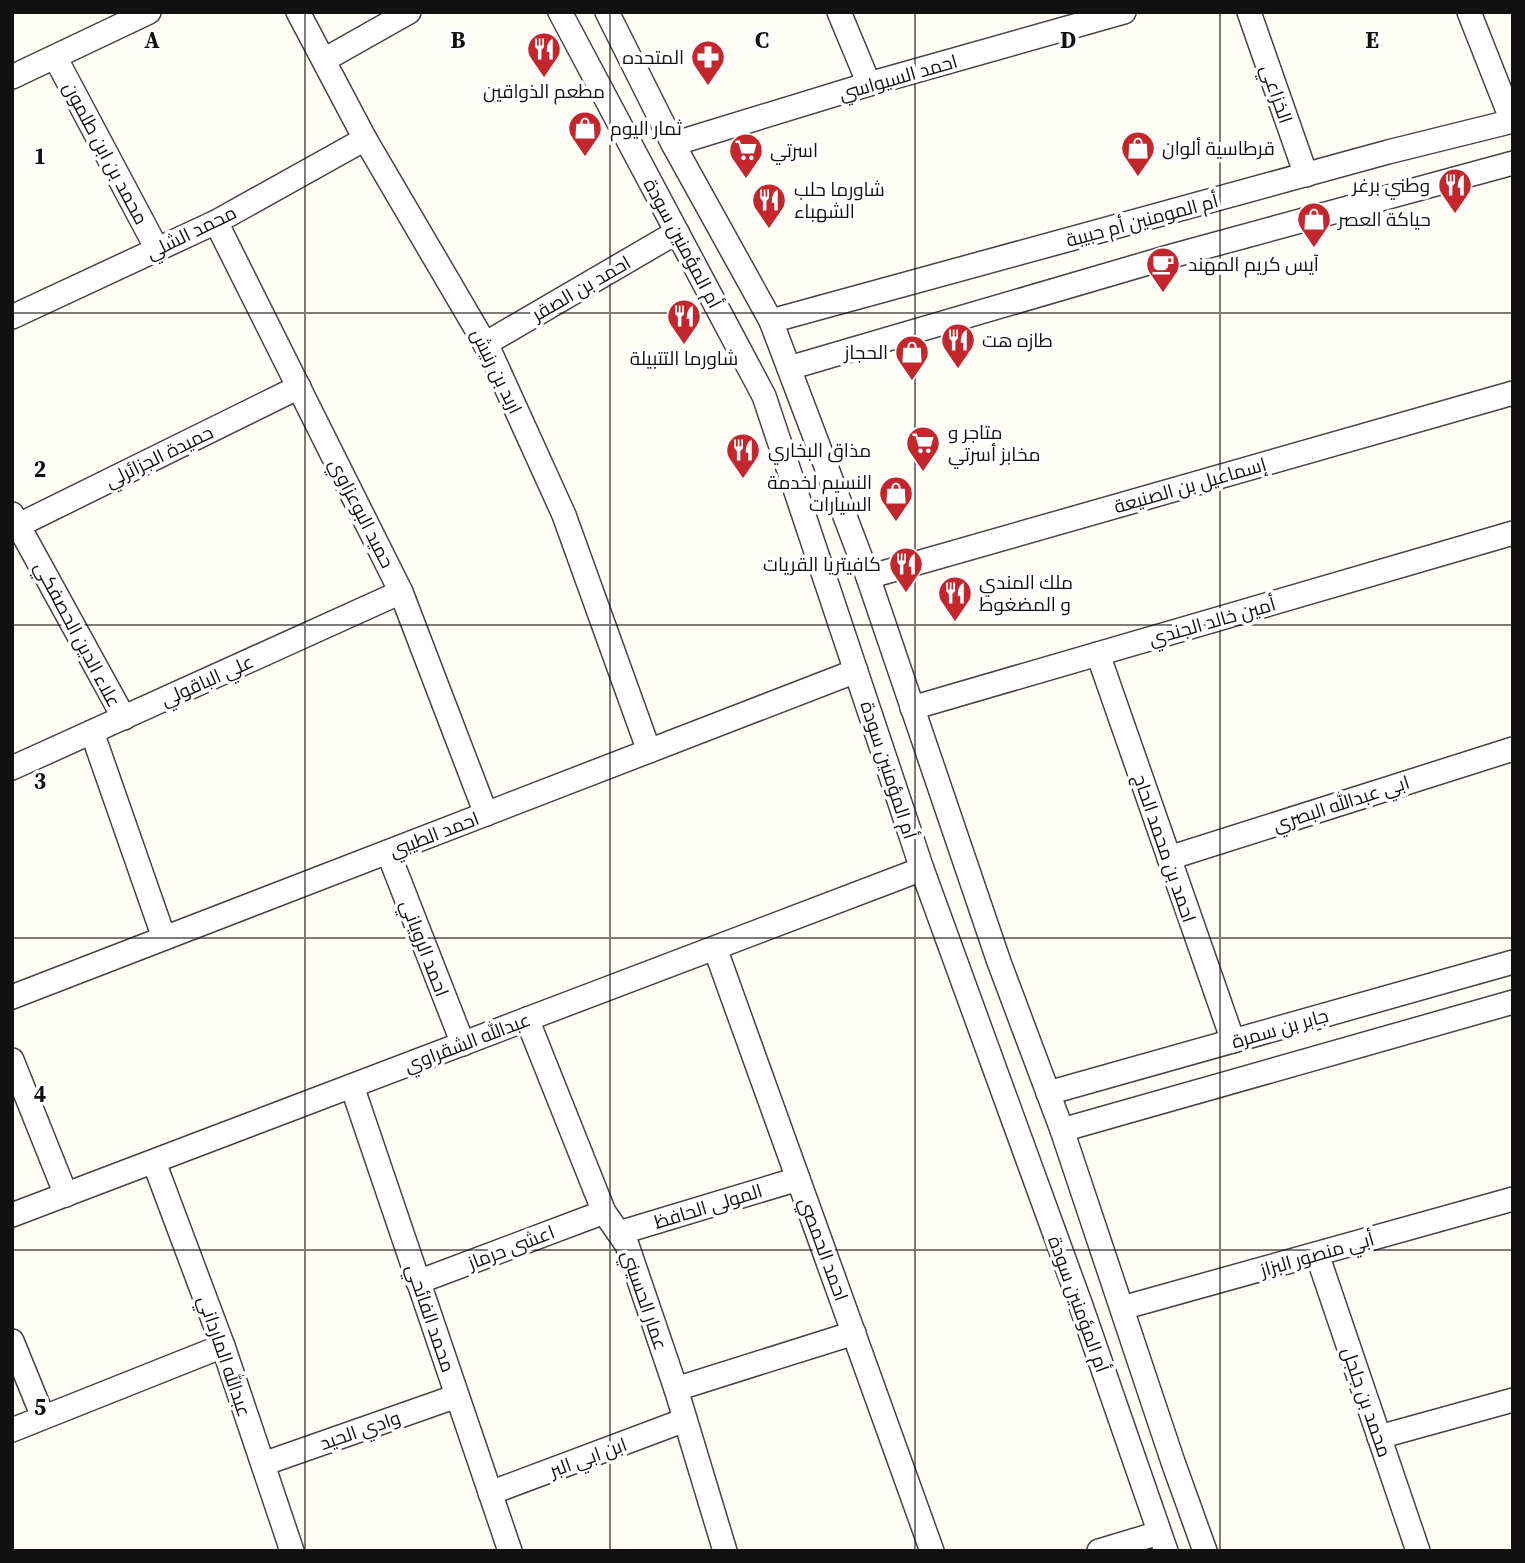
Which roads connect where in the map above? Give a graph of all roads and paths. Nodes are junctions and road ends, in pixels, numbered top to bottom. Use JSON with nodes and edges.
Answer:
{"nodes":[{"id":1,"x":149,"y":12,"type":"edge"},
{"id":2,"x":298,"y":12,"type":"edge"},
{"id":3,"x":409,"y":12,"type":"edge"},
{"id":4,"x":560,"y":12,"type":"edge"},
{"id":5,"x":607,"y":12,"type":"edge"},
{"id":6,"x":839,"y":12,"type":"edge"},
{"id":7,"x":1124,"y":12,"type":"edge"},
{"id":8,"x":1249,"y":12,"type":"edge"},
{"id":9,"x":1469,"y":12,"type":"edge"},
{"id":10,"x":103,"y":22,"type":"edge"},
{"id":11,"x":55,"y":57,"type":"junction"},
{"id":12,"x":324,"y":60,"type":"junction"},
{"id":13,"x":12,"y":77,"type":"edge"},
{"id":14,"x":869,"y":84,"type":"junction"},
{"id":15,"x":1512,"y":121,"type":"edge"},
{"id":16,"x":365,"y":139,"type":"junction"},
{"id":17,"x":673,"y":144,"type":"junction"},
{"id":18,"x":1513,"y":163,"type":"edge"},
{"id":19,"x":1306,"y":175,"type":"junction"},
{"id":20,"x":216,"y":222,"type":"junction"},
{"id":21,"x":677,"y":232,"type":"junction"},
{"id":22,"x":157,"y":249,"type":"junction"},
{"id":23,"x":12,"y":317,"type":"edge"},
{"id":24,"x":771,"y":321,"type":"junction"},
{"id":25,"x":485,"y":344,"type":"junction"},
{"id":26,"x":789,"y":368,"type":"junction"},
{"id":27,"x":299,"y":387,"type":"junction"},
{"id":28,"x":1513,"y":393,"type":"edge"},
{"id":29,"x":16,"y":519,"type":"edge"},
{"id":30,"x":1513,"y":533,"type":"edge"},
{"id":31,"x":868,"y":577,"type":"junction"},
{"id":32,"x":401,"y":592,"type":"junction"},
{"id":33,"x":1098,"y":654,"type":"junction"},
{"id":34,"x":856,"y":671,"type":"junction"},
{"id":35,"x":912,"y":708,"type":"junction"},
{"id":36,"x":124,"y":718,"type":"junction"},
{"id":37,"x":92,"y":732,"type":"junction"},
{"id":38,"x":1513,"y":749,"type":"edge"},
{"id":39,"x":649,"y":751,"type":"junction"},
{"id":40,"x":12,"y":768,"type":"edge"},
{"id":41,"x":486,"y":814,"type":"junction"},
{"id":42,"x":388,"y":852,"type":"junction"},
{"id":43,"x":1169,"y":858,"type":"junction"},
{"id":44,"x":922,"y":869,"type":"junction"},
{"id":45,"x":164,"y":938,"type":"junction"},
{"id":46,"x":715,"y":948,"type":"junction"},
{"id":47,"x":1513,"y":962,"type":"edge"},
{"id":48,"x":12,"y":997,"type":"edge"},
{"id":49,"x":1513,"y":1002,"type":"edge"},
{"id":50,"x":527,"y":1019,"type":"junction"},
{"id":51,"x":1233,"y":1041,"type":"junction"},
{"id":52,"x":463,"y":1044,"type":"junction"},
{"id":53,"x":12,"y":1060,"type":"edge"},
{"id":54,"x":352,"y":1086,"type":"junction"},
{"id":55,"x":1048,"y":1093,"type":"junction"},
{"id":56,"x":1062,"y":1130,"type":"junction"},
{"id":57,"x":155,"y":1161,"type":"junction"},
{"id":58,"x":798,"y":1179,"type":"junction"},
{"id":59,"x":66,"y":1195,"type":"junction"},
{"id":60,"x":1513,"y":1199,"type":"edge"},
{"id":61,"x":604,"y":1212,"type":"junction"},
{"id":62,"x":12,"y":1215,"type":"edge"},
{"id":63,"x":619,"y":1233,"type":"junction"},
{"id":64,"x":1317,"y":1254,"type":"junction"},
{"id":65,"x":418,"y":1282,"type":"junction"},
{"id":66,"x":1122,"y":1308,"type":"junction"},
{"id":67,"x":854,"y":1333,"type":"junction"},
{"id":68,"x":12,"y":1341,"type":"edge"},
{"id":69,"x":223,"y":1346,"type":"junction"},
{"id":70,"x":676,"y":1389,"type":"junction"},
{"id":71,"x":457,"y":1396,"type":"junction"},
{"id":72,"x":1513,"y":1400,"type":"edge"},
{"id":73,"x":43,"y":1417,"type":"junction"},
{"id":74,"x":685,"y":1420,"type":"junction"},
{"id":75,"x":12,"y":1430,"type":"edge"},
{"id":76,"x":1379,"y":1437,"type":"junction"},
{"id":77,"x":263,"y":1464,"type":"junction"},
{"id":78,"x":490,"y":1493,"type":"junction"},
{"id":79,"x":1162,"y":1542,"type":"edge"},
{"id":80,"x":284,"y":1548,"type":"edge"},
{"id":81,"x":510,"y":1551,"type":"edge"},
{"id":82,"x":725,"y":1551,"type":"edge"},
{"id":83,"x":932,"y":1551,"type":"edge"},
{"id":84,"x":1099,"y":1551,"type":"edge"},
{"id":85,"x":1205,"y":1551,"type":"edge"},
{"id":86,"x":1418,"y":1551,"type":"edge"}],
"edges":[{"from":1,"to":10,"type":"street"},
{"from":2,"to":12,"type":"street","name":"اربد بن رنيش"},
{"from":3,"to":12,"type":"street"},
{"from":4,"to":21,"type":"street","name":"أم المؤمنين سودة"},
{"from":5,"to":17,"type":"street","name":"أم المؤمنين سودة"},
{"from":6,"to":14,"type":"street"},
{"from":7,"to":14,"type":"street","name":"احمد السيواسي"},
{"from":8,"to":19,"type":"street","name":"الخزاعي"},
{"from":9,"to":15,"type":"street"},
{"from":10,"to":11,"type":"street"},
{"from":11,"to":13,"type":"street"},
{"from":11,"to":22,"type":"street","name":"محمد بن ابن طلمون"},
{"from":12,"to":16,"type":"street","name":"اربد بن رنيش"},
{"from":14,"to":17,"type":"street","name":"احمد السيواسي"},
{"from":15,"to":19,"type":"street","name":"أم المومنين أم حبيبة"},
{"from":16,"to":20,"type":"street","name":"محمد الشلي"},
{"from":16,"to":25,"type":"street","name":"اربد بن رنيش"},
{"from":17,"to":24,"type":"street","name":"أم المؤمنين سودة"},
{"from":18,"to":26,"type":"street"},
{"from":19,"to":24,"type":"street","name":"أم المومنين أم حبيبة"},
{"from":20,"to":22,"type":"street","name":"محمد الشلي"},
{"from":20,"to":27,"type":"street","name":"حميد البوعزاوي"},
{"from":21,"to":25,"type":"street","name":"احمد بن الصقر"},
{"from":21,"to":34,"type":"street","name":"أم المؤمنين سودة"},
{"from":22,"to":23,"type":"street","name":"محمد الشلي"},
{"from":24,"to":26,"type":"street","name":"أم المؤمنين سودة"},
{"from":25,"to":39,"type":"street","name":"اربد بن رنيش"},
{"from":26,"to":31,"type":"street","name":"أم المؤمنين سودة"},
{"from":27,"to":29,"type":"street","name":"حميدة الجزائرلي"},
{"from":27,"to":32,"type":"street","name":"حميد البوعزاوي"},
{"from":28,"to":31,"type":"street","name":"إسماعيل بن الصنيعة"},
{"from":29,"to":36,"type":"street","name":"علاء الدين الحصفكي"},
{"from":30,"to":33,"type":"street","name":"أمين خالد الجندي"},
{"from":31,"to":35,"type":"street","name":"أم المؤمنين سودة"},
{"from":32,"to":36,"type":"street","name":"علي الباقولي"},
{"from":32,"to":41,"type":"street","name":"حميد البوعزاوي"},
{"from":33,"to":35,"type":"street","name":"أمين خالد الجندي"},
{"from":33,"to":43,"type":"street","name":"احمد بن محمد الحاج"},
{"from":34,"to":39,"type":"street","name":"احمد الطيبي"},
{"from":34,"to":44,"type":"street","name":"أم المؤمنين سودة"},
{"from":35,"to":55,"type":"street","name":"أم المؤمنين سودة"},
{"from":36,"to":37,"type":"street","name":"علي الباقولي"},
{"from":37,"to":40,"type":"street","name":"علي الباقولي"},
{"from":37,"to":45,"type":"street","name":"علاء الدين الحصفكي"},
{"from":38,"to":43,"type":"street","name":"ابي عبدالله البصري"},
{"from":39,"to":41,"type":"street","name":"احمد الطيبي"},
{"from":41,"to":42,"type":"street","name":"احمد الطيبي"},
{"from":42,"to":45,"type":"street","name":"احمد الطيبي"},
{"from":42,"to":52,"type":"street","name":"احمد الروياني"},
{"from":43,"to":51,"type":"street","name":"احمد بن محمد الحاج"},
{"from":44,"to":46,"type":"street","name":"عبدالله الشقراوي"},
{"from":44,"to":79,"type":"street","name":"أم المؤمنين سودة"},
{"from":45,"to":48,"type":"street","name":"احمد الطيبي"},
{"from":46,"to":50,"type":"street","name":"عبدالله الشقراوي"},
{"from":46,"to":58,"type":"street","name":"احمد الحمصي"},
{"from":47,"to":51,"type":"street","name":"جابر بن سمرة"},
{"from":49,"to":56,"type":"street","name":"جابر بن سمرة"},
{"from":50,"to":52,"type":"street","name":"عبدالله الشقراوي"},
{"from":50,"to":61,"type":"street","name":"عمار الحسيني"},
{"from":51,"to":55,"type":"street","name":"جابر بن سمرة"},
{"from":52,"to":54,"type":"street","name":"عبدالله الشقراوي"},
{"from":53,"to":59,"type":"street"},
{"from":54,"to":57,"type":"street","name":"عبدالله الشقراوي"},
{"from":54,"to":65,"type":"street","name":"محمد الفائحي"},
{"from":55,"to":56,"type":"street","name":"أم المؤمنين سودة"},
{"from":56,"to":66,"type":"street","name":"أم المؤمنين سودة"},
{"from":57,"to":59,"type":"street","name":"عبدالله الشقراوي"},
{"from":57,"to":69,"type":"street","name":"عبدالله المارداني"},
{"from":58,"to":63,"type":"street","name":"المولى الحافظ"},
{"from":58,"to":67,"type":"street","name":"احمد الحمصي"},
{"from":59,"to":62,"type":"street","name":"عبدالله الشقراوي"},
{"from":60,"to":64,"type":"street","name":"أبي منصور البزاز"},
{"from":61,"to":63,"type":"street","name":"عمار الحسيني"},
{"from":61,"to":65,"type":"street","name":"اعشى حرماز"},
{"from":63,"to":70,"type":"street","name":"عمار الحسيني"},
{"from":64,"to":66,"type":"street","name":"أبي منصور البزاز"},
{"from":64,"to":76,"type":"street","name":"محمد بن جلجل"},
{"from":65,"to":71,"type":"street","name":"محمد الفائحي"},
{"from":66,"to":85,"type":"street","name":"أم المؤمنين سودة"},
{"from":67,"to":70,"type":"street"},
{"from":67,"to":83,"type":"street","name":"احمد الحمصي"},
{"from":68,"to":73,"type":"street"},
{"from":69,"to":73,"type":"street"},
{"from":69,"to":77,"type":"street","name":"عبدالله المارداني"},
{"from":70,"to":74,"type":"street","name":"عمار الحسيني"},
{"from":71,"to":77,"type":"street","name":"وادي الحيد"},
{"from":71,"to":78,"type":"street","name":"محمد الفائحي"},
{"from":72,"to":76,"type":"street"},
{"from":73,"to":75,"type":"street"},
{"from":74,"to":78,"type":"street","name":"ابن ابي البر"},
{"from":74,"to":82,"type":"street","name":"عمار الحسيني"},
{"from":76,"to":86,"type":"street","name":"محمد بن جلجل"},
{"from":77,"to":80,"type":"street","name":"عبدالله المارداني"},
{"from":78,"to":81,"type":"street","name":"محمد الفائحي"},
{"from":79,"to":84,"type":"street"}]}
